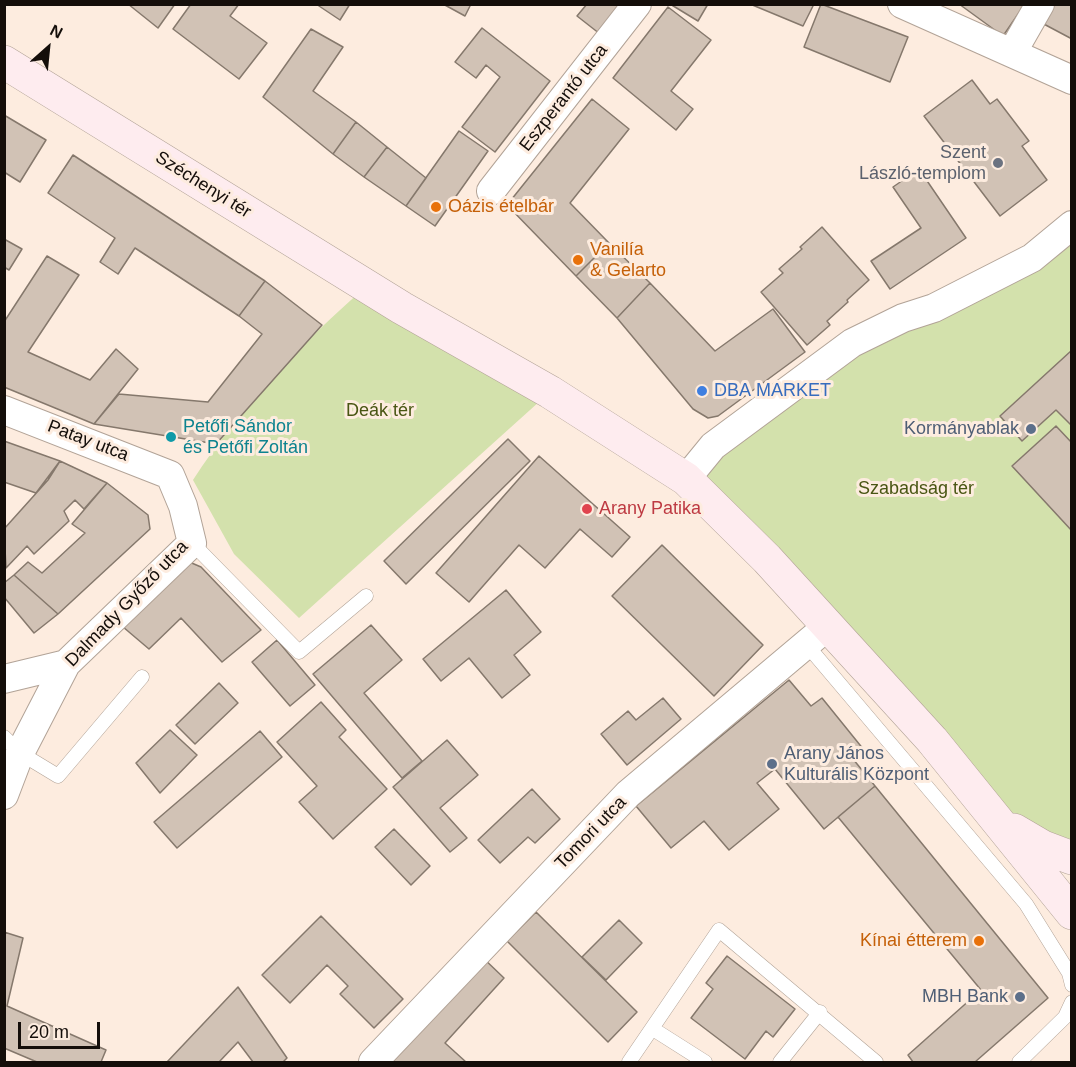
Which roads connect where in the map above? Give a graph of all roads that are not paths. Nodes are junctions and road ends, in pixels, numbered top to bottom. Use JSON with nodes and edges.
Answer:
{"nodes":[{"id":1,"x":637,"y":4,"type":"edge"},
{"id":2,"x":1040,"y":4,"type":"edge"},
{"id":3,"x":918,"y":7,"type":"edge"},
{"id":4,"x":1012,"y":53,"type":"junction"},
{"id":5,"x":4,"y":62,"type":"edge"},
{"id":6,"x":1071,"y":80,"type":"edge"},
{"id":7,"x":491,"y":191,"type":"dead end"},
{"id":8,"x":1071,"y":225,"type":"edge"},
{"id":9,"x":4,"y":410,"type":"edge"},
{"id":10,"x":170,"y":475,"type":"joint"},
{"id":11,"x":686,"y":479,"type":"junction"},
{"id":12,"x":192,"y":543,"type":"junction"},
{"id":13,"x":366,"y":596,"type":"dead end"},
{"id":14,"x":818,"y":635,"type":"junction"},
{"id":15,"x":66,"y":664,"type":"junction"},
{"id":16,"x":142,"y":677,"type":"dead end"},
{"id":17,"x":4,"y":679,"type":"edge"},
{"id":18,"x":12,"y":745,"type":"edge"},
{"id":19,"x":4,"y":795,"type":"edge"},
{"id":20,"x":991,"y":816,"type":"junction"},
{"id":21,"x":1071,"y":858,"type":"edge"},
{"id":22,"x":1071,"y":913,"type":"edge"},
{"id":23,"x":1071,"y":985,"type":"edge"},
{"id":24,"x":1071,"y":1002,"type":"edge"},
{"id":25,"x":820,"y":1012,"type":"junction"},
{"id":26,"x":653,"y":1029,"type":"junction"},
{"id":27,"x":373,"y":1062,"type":"edge"},
{"id":28,"x":629,"y":1062,"type":"edge"},
{"id":29,"x":705,"y":1062,"type":"edge"},
{"id":30,"x":780,"y":1062,"type":"edge"},
{"id":31,"x":876,"y":1062,"type":"edge"},
{"id":32,"x":1019,"y":1062,"type":"edge"}],
"edges":[{"from":1,"to":7,"type":"street","name":"Eszperantó utca"},
{"from":2,"to":4,"type":"street"},
{"from":3,"to":4,"type":"street"},
{"from":4,"to":6,"type":"street"},
{"from":5,"to":11,"type":"main road","name":"Széchenyi tér"},
{"from":8,"to":11,"type":"street"},
{"from":9,"to":10,"type":"street","name":"Patay utca"},
{"from":10,"to":12,"type":"street","name":"Dalmady Győző utca"},
{"from":11,"to":14,"type":"main road"},
{"from":12,"to":13,"type":"lane"},
{"from":12,"to":15,"type":"street","name":"Dalmady Győző utca"},
{"from":14,"to":20,"type":"main road"},
{"from":14,"to":23,"type":"lane"},
{"from":14,"to":27,"type":"street","name":"Tomori utca"},
{"from":15,"to":17,"type":"street"},
{"from":15,"to":18,"type":"street","name":"Dalmady Győző utca"},
{"from":16,"to":18,"type":"lane"},
{"from":18,"to":19,"type":"street","name":"Dalmady Győző utca"},
{"from":20,"to":21,"type":"main road"},
{"from":20,"to":22,"type":"main road"},
{"from":24,"to":32,"type":"lane"},
{"from":25,"to":26,"type":"lane"},
{"from":25,"to":30,"type":"lane"},
{"from":25,"to":31,"type":"lane"},
{"from":26,"to":28,"type":"lane"},
{"from":26,"to":29,"type":"lane"}]}
